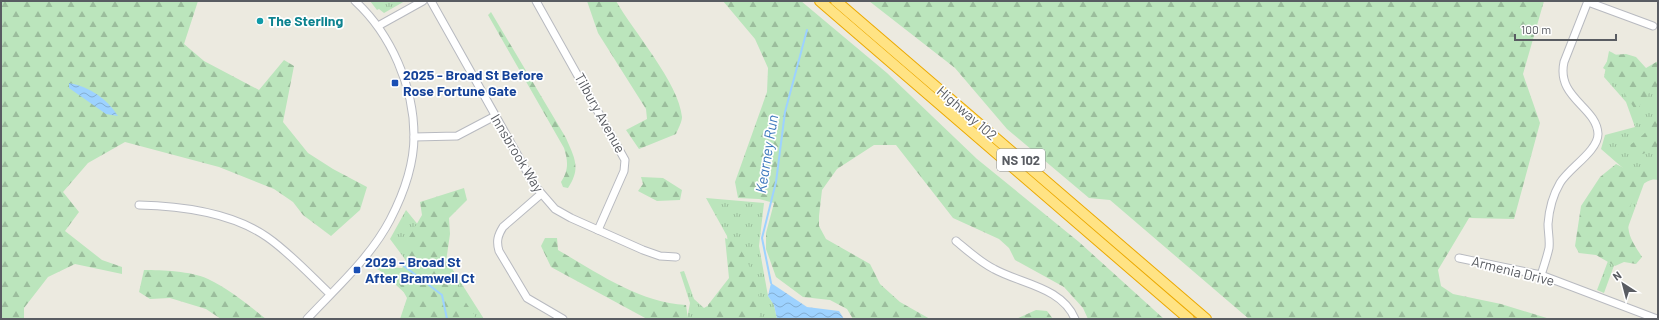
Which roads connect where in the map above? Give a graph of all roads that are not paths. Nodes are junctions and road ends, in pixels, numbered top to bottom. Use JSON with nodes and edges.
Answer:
{"nodes":[{"id":1,"x":355,"y":1,"type":"edge"},
{"id":2,"x":423,"y":1,"type":"edge"},
{"id":3,"x":431,"y":1,"type":"edge"},
{"id":4,"x":536,"y":1,"type":"edge"},
{"id":5,"x":820,"y":1,"type":"edge"},
{"id":6,"x":836,"y":1,"type":"edge"},
{"id":7,"x":1588,"y":2,"type":"edge"},
{"id":8,"x":378,"y":26,"type":"junction"},
{"id":9,"x":1653,"y":26,"type":"dead end"},
{"id":10,"x":495,"y":116,"type":"junction"},
{"id":11,"x":414,"y":137,"type":"junction"},
{"id":12,"x":541,"y":194,"type":"junction"},
{"id":13,"x":139,"y":205,"type":"dead end"},
{"id":14,"x":598,"y":230,"type":"junction"},
{"id":15,"x":956,"y":241,"type":"dead end"},
{"id":16,"x":676,"y":257,"type":"dead end"},
{"id":17,"x":1459,"y":258,"type":"dead end"},
{"id":18,"x":1541,"y":275,"type":"junction"},
{"id":19,"x":330,"y":294,"type":"junction"},
{"id":20,"x":307,"y":319,"type":"edge"},
{"id":21,"x":563,"y":319,"type":"edge"},
{"id":22,"x":1075,"y":319,"type":"edge"},
{"id":23,"x":1189,"y":319,"type":"edge"},
{"id":24,"x":1206,"y":319,"type":"edge"},
{"id":25,"x":1657,"y":319,"type":"edge"}],
"edges":[{"from":1,"to":8,"type":"street"},
{"from":2,"to":8,"type":"street"},
{"from":3,"to":10,"type":"street","name":"Innsbrook Way"},
{"from":4,"to":14,"type":"street","name":"Tilbury Avenue"},
{"from":5,"to":23,"type":"highway","name":"Highway 102","number":"NS 102"},
{"from":6,"to":24,"type":"highway","name":"Highway 102","number":"NS 102"},
{"from":7,"to":9,"type":"street"},
{"from":7,"to":18,"type":"street"},
{"from":8,"to":11,"type":"street"},
{"from":10,"to":11,"type":"street"},
{"from":10,"to":12,"type":"street","name":"Innsbrook Way"},
{"from":11,"to":19,"type":"street"},
{"from":12,"to":14,"type":"street","name":"Innsbrook Way"},
{"from":12,"to":21,"type":"street"},
{"from":13,"to":19,"type":"street"},
{"from":14,"to":16,"type":"street","name":"Innsbrook Way"},
{"from":15,"to":22,"type":"street"},
{"from":17,"to":18,"type":"street","name":"Armenia Drive"},
{"from":18,"to":25,"type":"street","name":"Armenia Drive"},
{"from":19,"to":20,"type":"street"}]}
